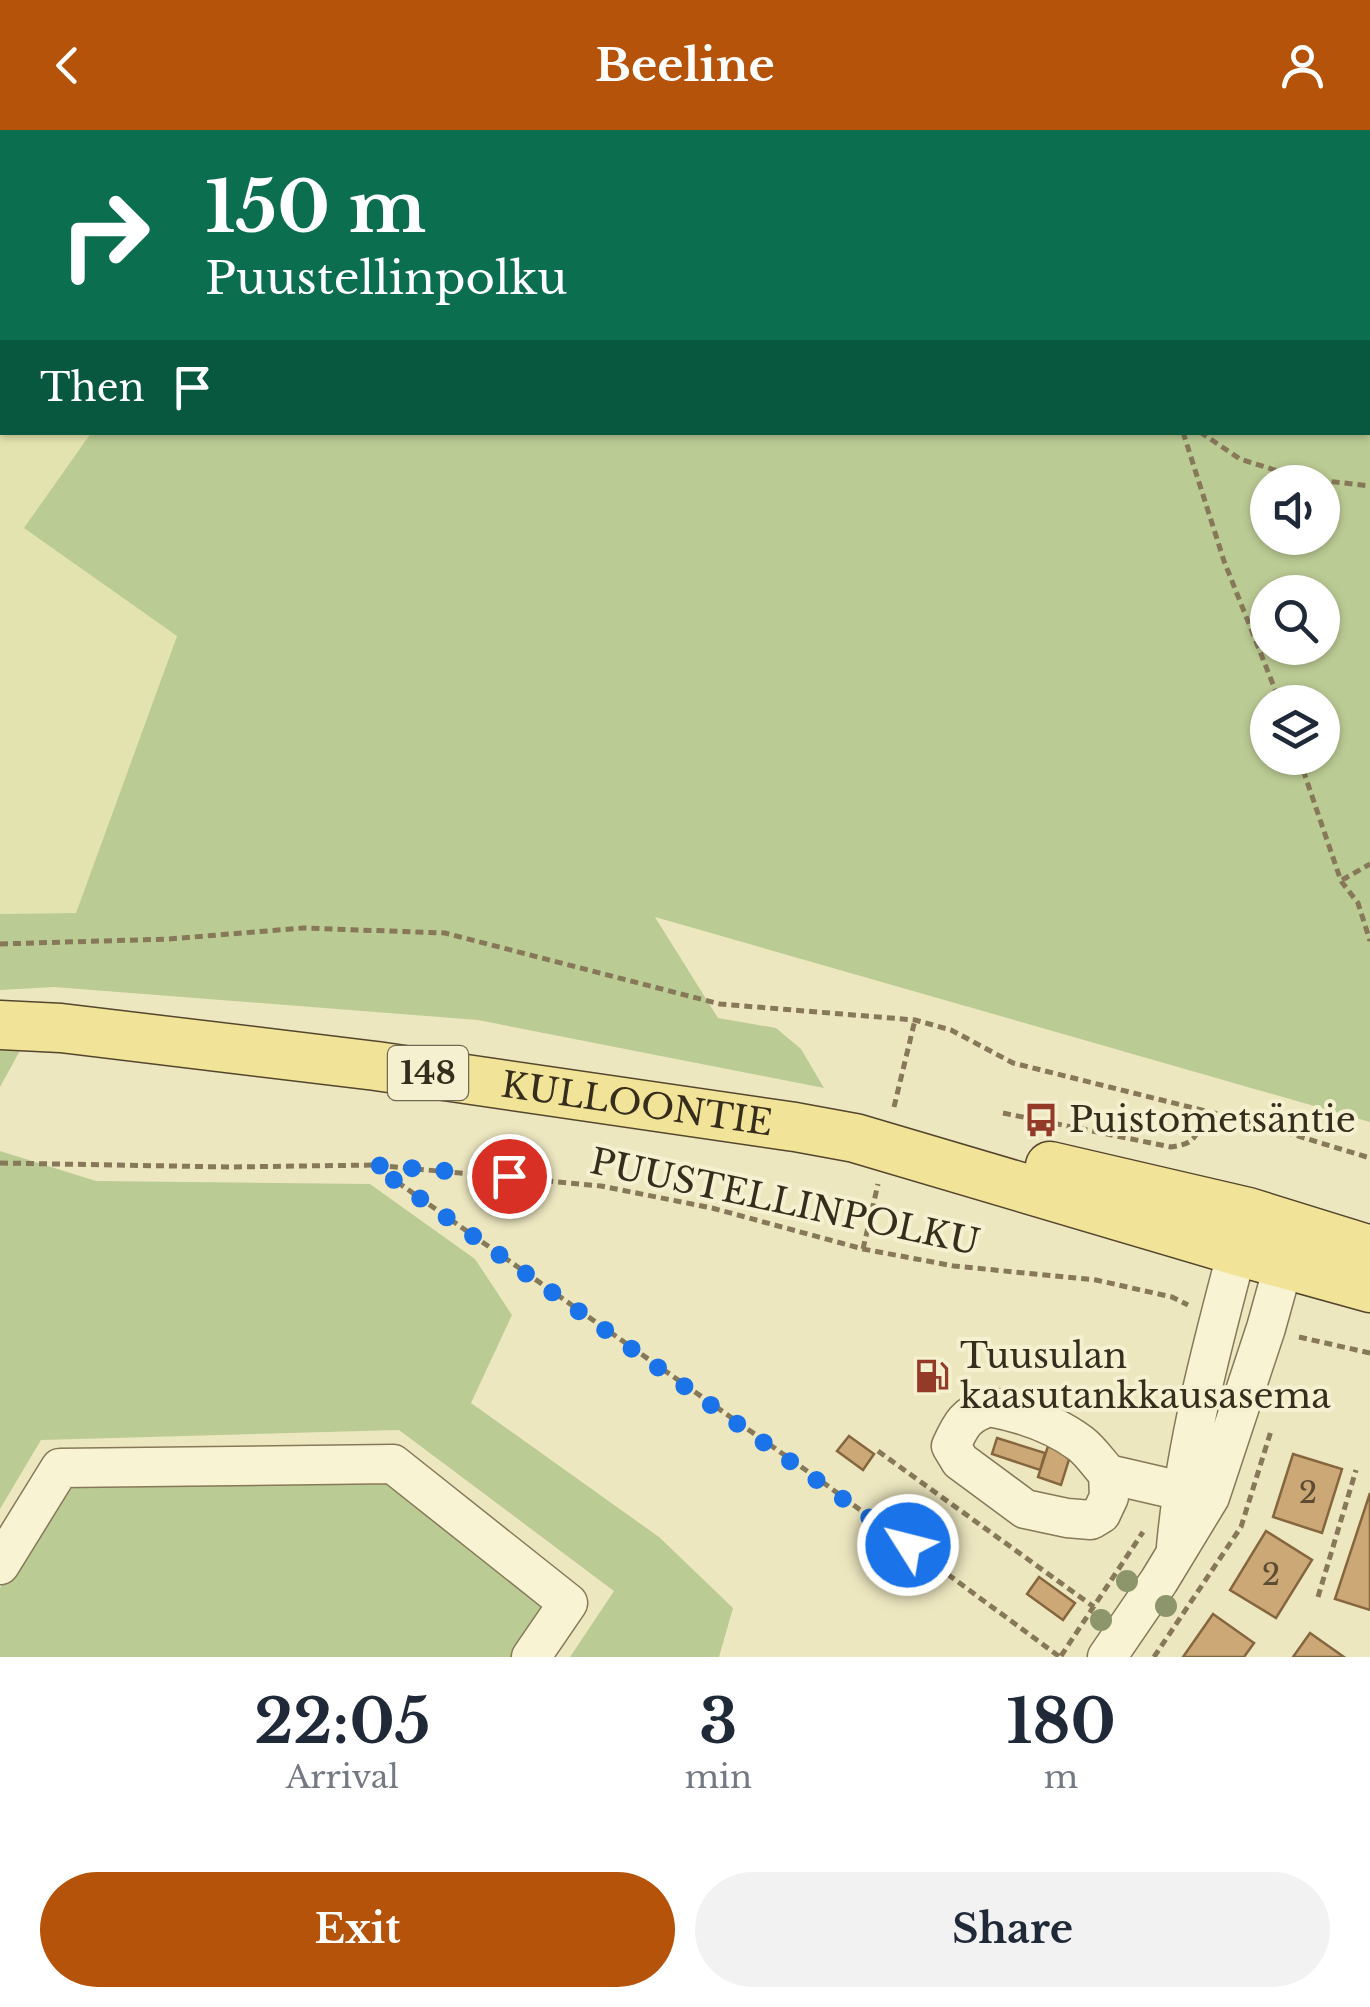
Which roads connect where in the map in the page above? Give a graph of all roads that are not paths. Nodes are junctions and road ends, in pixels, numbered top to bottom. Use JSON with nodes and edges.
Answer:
{"nodes":[{"id":1,"x":0,"y":1025,"type":"edge"},
{"id":2,"x":1243,"y":1232,"type":"junction"},
{"id":3,"x":1289,"y":1245,"type":"junction"},
{"id":4,"x":1370,"y":1250,"type":"edge"},
{"id":5,"x":1370,"y":1288,"type":"edge"},
{"id":6,"x":1108,"y":1474,"type":"dead end"},
{"id":7,"x":1196,"y":1494,"type":"junction"},
{"id":8,"x":0,"y":1565,"type":"edge"},
{"id":9,"x":531,"y":1657,"type":"edge"},
{"id":10,"x":1107,"y":1657,"type":"edge"}],
"edges":[{"from":1,"to":2,"type":"main road","name":"KULLOONTIE","number":"148"},
{"from":2,"to":3,"type":"main road","name":"KULLOONTIE","number":"148"},
{"from":2,"to":7,"type":"street"},
{"from":3,"to":4,"type":"main road","name":"KULLOONTIE","number":"148"},
{"from":3,"to":5,"type":"main road","name":"KULLOONTIE","number":"148"},
{"from":3,"to":7,"type":"street"},
{"from":6,"to":7,"type":"street"},
{"from":7,"to":10,"type":"street"},
{"from":8,"to":9,"type":"street"}]}
